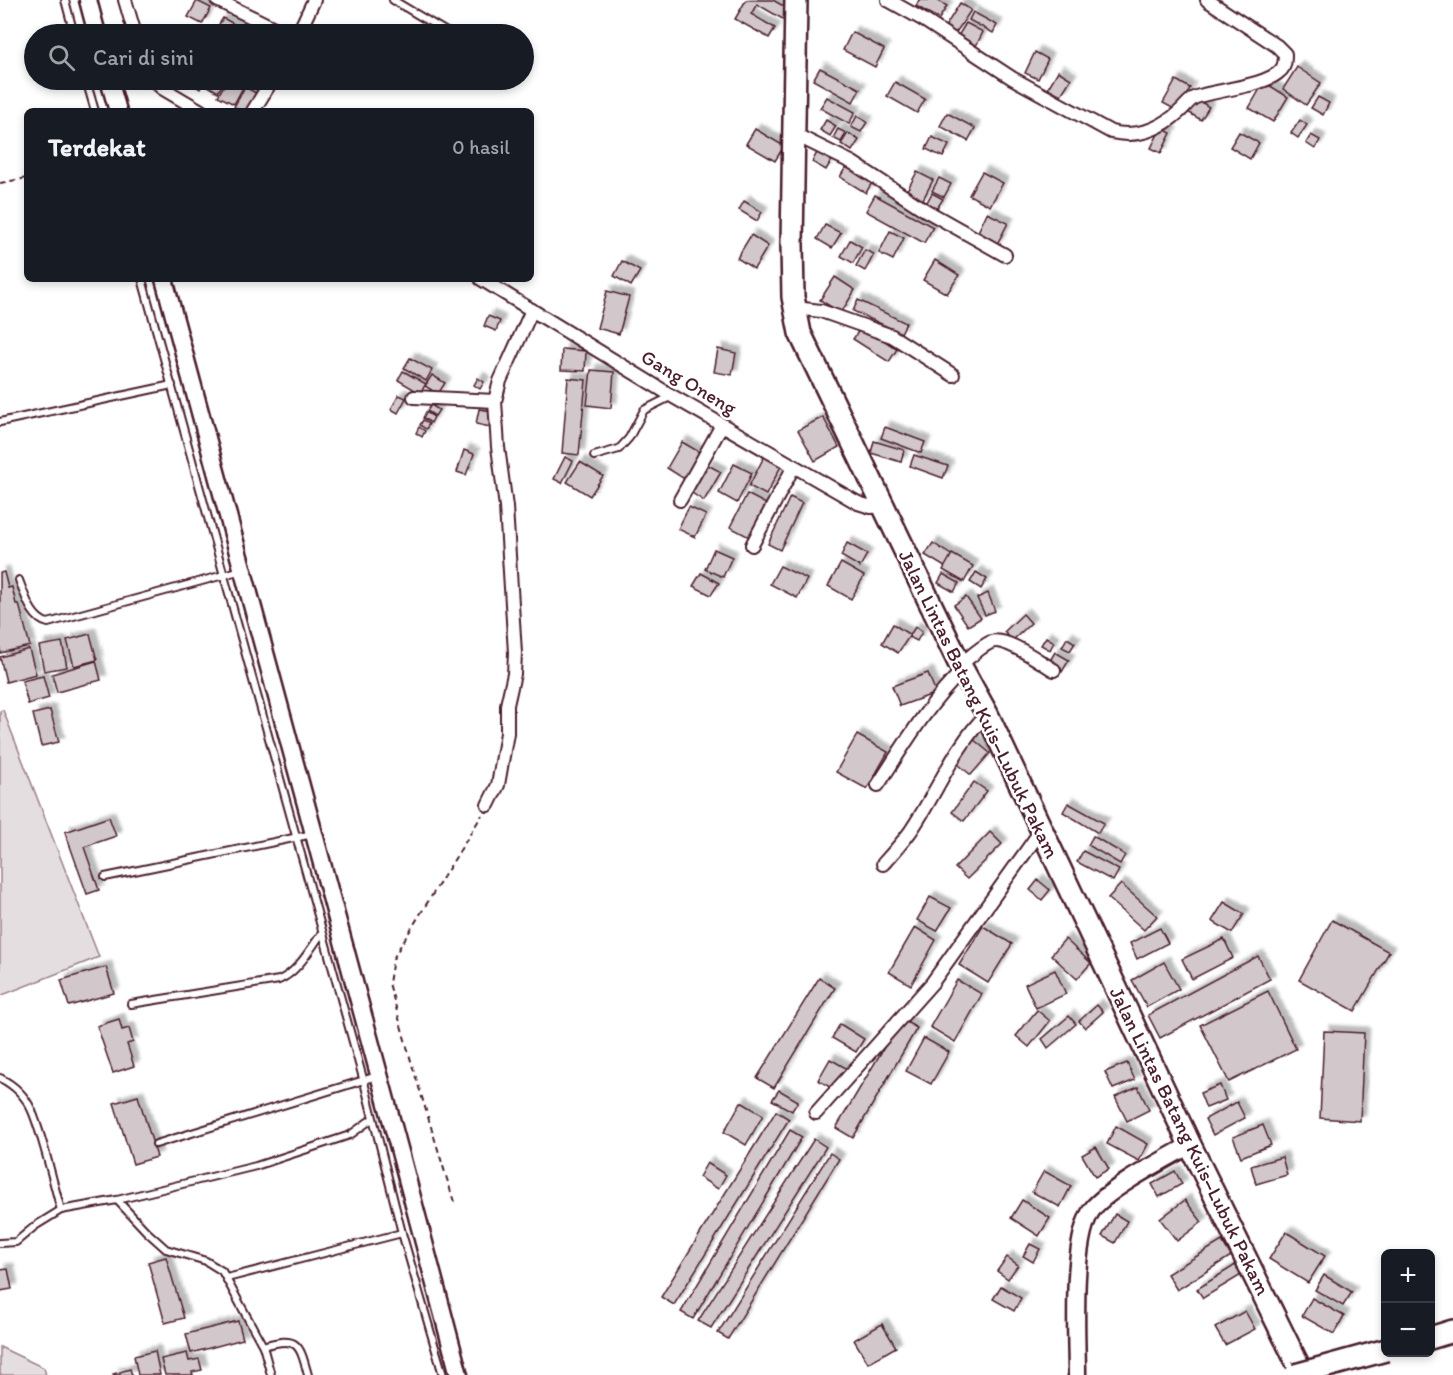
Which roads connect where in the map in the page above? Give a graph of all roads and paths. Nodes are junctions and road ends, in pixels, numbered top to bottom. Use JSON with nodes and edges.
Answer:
{"nodes":[{"id":1,"x":65,"y":0,"type":"edge"},
{"id":2,"x":88,"y":0,"type":"edge"},
{"id":3,"x":125,"y":0,"type":"edge"},
{"id":4,"x":217,"y":0,"type":"edge"},
{"id":5,"x":314,"y":0,"type":"edge"},
{"id":6,"x":393,"y":0,"type":"edge"},
{"id":7,"x":796,"y":0,"type":"edge"},
{"id":8,"x":888,"y":0,"type":"edge"},
{"id":9,"x":1207,"y":0,"type":"edge"},
{"id":10,"x":71,"y":24,"type":"edge"},
{"id":11,"x":94,"y":24,"type":"edge"},
{"id":12,"x":132,"y":24,"type":"edge"},
{"id":13,"x":266,"y":24,"type":"edge"},
{"id":14,"x":303,"y":24,"type":"edge"},
{"id":15,"x":433,"y":24,"type":"edge"},
{"id":16,"x":89,"y":90,"type":"edge"},
{"id":17,"x":112,"y":90,"type":"edge"},
{"id":18,"x":165,"y":90,"type":"edge"},
{"id":19,"x":266,"y":90,"type":"edge"},
{"id":20,"x":93,"y":108,"type":"edge"},
{"id":21,"x":117,"y":108,"type":"edge"},
{"id":22,"x":196,"y":108,"type":"edge"},
{"id":23,"x":255,"y":108,"type":"edge"},
{"id":24,"x":794,"y":134,"type":"junction"},
{"id":25,"x":24,"y":179,"type":"edge"},
{"id":26,"x":0,"y":183,"type":"edge"},
{"id":27,"x":1005,"y":255,"type":"dead end"},
{"id":28,"x":143,"y":282,"type":"edge"},
{"id":29,"x":165,"y":282,"type":"edge"},
{"id":30,"x":486,"y":282,"type":"edge"},
{"id":31,"x":795,"y":308,"type":"junction"},
{"id":32,"x":532,"y":310,"type":"junction"},
{"id":33,"x":953,"y":375,"type":"dead end"},
{"id":34,"x":172,"y":385,"type":"junction"},
{"id":35,"x":672,"y":396,"type":"junction"},
{"id":36,"x":414,"y":397,"type":"dead end"},
{"id":37,"x":495,"y":400,"type":"junction"},
{"id":38,"x":0,"y":422,"type":"edge"},
{"id":39,"x":723,"y":425,"type":"junction"},
{"id":40,"x":594,"y":456,"type":"dead end"},
{"id":41,"x":794,"y":466,"type":"junction"},
{"id":42,"x":680,"y":500,"type":"dead end"},
{"id":43,"x":882,"y":506,"type":"junction"},
{"id":44,"x":752,"y":545,"type":"dead end"},
{"id":45,"x":243,"y":570,"type":"junction"},
{"id":46,"x":224,"y":575,"type":"junction"},
{"id":47,"x":19,"y":580,"type":"dead end"},
{"id":48,"x":962,"y":668,"type":"junction"},
{"id":49,"x":1054,"y":670,"type":"dead end"},
{"id":50,"x":987,"y":714,"type":"junction"},
{"id":51,"x":878,"y":785,"type":"dead end"},
{"id":52,"x":488,"y":805,"type":"joint"},
{"id":53,"x":1042,"y":830,"type":"junction"},
{"id":54,"x":315,"y":833,"type":"junction"},
{"id":55,"x":295,"y":836,"type":"junction"},
{"id":56,"x":883,"y":864,"type":"dead end"},
{"id":57,"x":105,"y":877,"type":"dead end"},
{"id":58,"x":322,"y":933,"type":"junction"},
{"id":59,"x":131,"y":1004,"type":"dead end"},
{"id":60,"x":381,"y":1074,"type":"junction"},
{"id":61,"x":0,"y":1078,"type":"edge"},
{"id":62,"x":363,"y":1082,"type":"junction"},
{"id":63,"x":816,"y":1113,"type":"dead end"},
{"id":64,"x":372,"y":1119,"type":"junction"},
{"id":65,"x":156,"y":1144,"type":"dead end"},
{"id":66,"x":1190,"y":1145,"type":"junction"},
{"id":67,"x":117,"y":1200,"type":"junction"},
{"id":68,"x":454,"y":1202,"type":"dead end"},
{"id":69,"x":61,"y":1210,"type":"junction"},
{"id":70,"x":402,"y":1233,"type":"junction"},
{"id":71,"x":0,"y":1243,"type":"edge"},
{"id":72,"x":227,"y":1278,"type":"junction"},
{"id":73,"x":1453,"y":1331,"type":"edge"},
{"id":74,"x":1435,"y":1337,"type":"edge"},
{"id":75,"x":263,"y":1346,"type":"junction"},
{"id":76,"x":1381,"y":1351,"type":"edge"},
{"id":77,"x":271,"y":1375,"type":"edge"},
{"id":78,"x":308,"y":1375,"type":"edge"},
{"id":79,"x":443,"y":1375,"type":"edge"},
{"id":80,"x":459,"y":1375,"type":"edge"},
{"id":81,"x":1077,"y":1375,"type":"edge"},
{"id":82,"x":1295,"y":1375,"type":"edge"},
{"id":83,"x":1303,"y":1375,"type":"edge"}],
"edges":[{"from":1,"to":10,"type":"lane"},
{"from":2,"to":11,"type":"street"},
{"from":3,"to":12,"type":"street"},
{"from":4,"to":13,"type":"street"},
{"from":5,"to":14,"type":"street"},
{"from":6,"to":15,"type":"lane"},
{"from":7,"to":24,"type":"highway","name":"Jalan Lintas Batang Kuis–Lubuk Pakam"},
{"from":8,"to":9,"type":"street"},
{"from":16,"to":20,"type":"lane"},
{"from":17,"to":21,"type":"street"},
{"from":18,"to":22,"type":"street"},
{"from":19,"to":23,"type":"street"},
{"from":24,"to":27,"type":"street"},
{"from":24,"to":31,"type":"highway","name":"Jalan Lintas Batang Kuis–Lubuk Pakam"},
{"from":25,"to":26,"type":"path"},
{"from":28,"to":34,"type":"lane"},
{"from":29,"to":45,"type":"street"},
{"from":30,"to":32,"type":"street","name":"Gang Oneng"},
{"from":31,"to":33,"type":"street"},
{"from":31,"to":43,"type":"highway","name":"Jalan Lintas Batang Kuis–Lubuk Pakam"},
{"from":32,"to":35,"type":"street","name":"Gang Oneng"},
{"from":32,"to":37,"type":"street"},
{"from":34,"to":38,"type":"lane"},
{"from":34,"to":46,"type":"lane"},
{"from":35,"to":39,"type":"street","name":"Gang Oneng"},
{"from":35,"to":40,"type":"lane"},
{"from":36,"to":37,"type":"street"},
{"from":37,"to":52,"type":"street"},
{"from":39,"to":41,"type":"street","name":"Gang Oneng"},
{"from":39,"to":42,"type":"street"},
{"from":41,"to":43,"type":"street","name":"Gang Oneng"},
{"from":41,"to":44,"type":"street"},
{"from":43,"to":48,"type":"highway","name":"Jalan Lintas Batang Kuis–Lubuk Pakam"},
{"from":45,"to":46,"type":"lane"},
{"from":45,"to":54,"type":"street"},
{"from":46,"to":47,"type":"lane"},
{"from":46,"to":55,"type":"lane"},
{"from":48,"to":49,"type":"street"},
{"from":48,"to":50,"type":"highway","name":"Jalan Lintas Batang Kuis–Lubuk Pakam"},
{"from":48,"to":51,"type":"street"},
{"from":50,"to":53,"type":"highway","name":"Jalan Lintas Batang Kuis–Lubuk Pakam"},
{"from":50,"to":56,"type":"street"},
{"from":52,"to":68,"type":"path"},
{"from":53,"to":63,"type":"street"},
{"from":53,"to":66,"type":"highway","name":"Jalan Lintas Batang Kuis–Lubuk Pakam"},
{"from":54,"to":55,"type":"lane"},
{"from":54,"to":60,"type":"street"},
{"from":55,"to":57,"type":"lane"},
{"from":55,"to":58,"type":"lane"},
{"from":58,"to":59,"type":"lane"},
{"from":58,"to":62,"type":"lane"},
{"from":60,"to":62,"type":"lane"},
{"from":60,"to":80,"type":"street"},
{"from":61,"to":69,"type":"lane"},
{"from":62,"to":64,"type":"lane"},
{"from":62,"to":65,"type":"lane"},
{"from":64,"to":67,"type":"lane"},
{"from":64,"to":70,"type":"lane"},
{"from":66,"to":81,"type":"street"},
{"from":66,"to":83,"type":"highway","name":"Jalan Lintas Batang Kuis–Lubuk Pakam"},
{"from":67,"to":69,"type":"lane"},
{"from":67,"to":72,"type":"lane"},
{"from":69,"to":71,"type":"lane"},
{"from":70,"to":72,"type":"lane"},
{"from":70,"to":79,"type":"lane"},
{"from":72,"to":75,"type":"lane"},
{"from":73,"to":74,"type":"highway"},
{"from":75,"to":77,"type":"lane"},
{"from":75,"to":78,"type":"lane"},
{"from":76,"to":82,"type":"highway","bridge":true}]}
